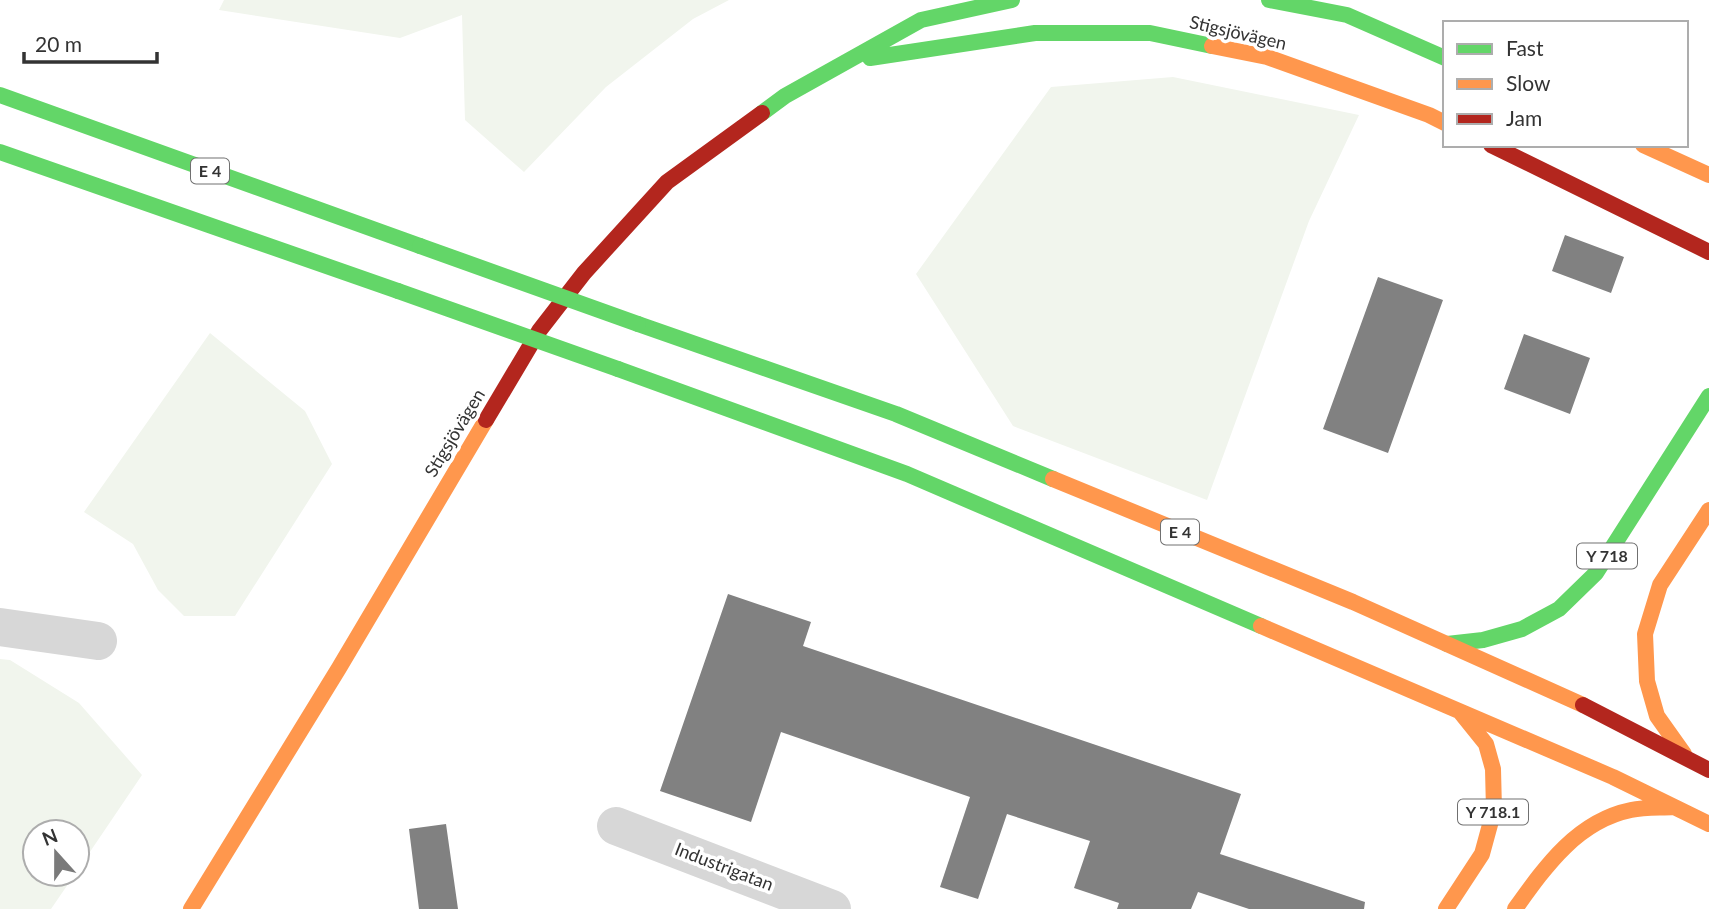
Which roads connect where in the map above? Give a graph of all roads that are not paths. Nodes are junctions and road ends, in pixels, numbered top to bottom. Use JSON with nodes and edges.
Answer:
{"nodes":[{"id":1,"x":1012,"y":0,"type":"edge"},
{"id":2,"x":1269,"y":0,"type":"edge"},
{"id":3,"x":1350,"y":7,"type":"edge"},
{"id":4,"x":1443,"y":57,"type":"edge"},
{"id":5,"x":847,"y":61,"type":"junction"},
{"id":6,"x":0,"y":95,"type":"edge"},
{"id":7,"x":1443,"y":122,"type":"edge"},
{"id":8,"x":1495,"y":147,"type":"edge"},
{"id":9,"x":1648,"y":147,"type":"edge"},
{"id":10,"x":0,"y":152,"type":"edge"},
{"id":11,"x":1707,"y":169,"type":"edge"},
{"id":12,"x":1709,"y":252,"type":"edge"},
{"id":13,"x":1709,"y":396,"type":"edge"},
{"id":14,"x":1709,"y":510,"type":"edge"},
{"id":15,"x":0,"y":627,"type":"edge"},
{"id":16,"x":99,"y":641,"type":"dead end"},
{"id":17,"x":1447,"y":644,"type":"junction"},
{"id":18,"x":1461,"y":713,"type":"junction"},
{"id":19,"x":1688,"y":760,"type":"junction"},
{"id":20,"x":1709,"y":770,"type":"edge"},
{"id":21,"x":1674,"y":807,"type":"junction"},
{"id":22,"x":1709,"y":824,"type":"edge"},
{"id":23,"x":616,"y":826,"type":"dead end"},
{"id":24,"x":191,"y":909,"type":"edge"},
{"id":25,"x":832,"y":909,"type":"edge"},
{"id":26,"x":1446,"y":909,"type":"edge"},
{"id":27,"x":1515,"y":909,"type":"edge"}],
"edges":[{"from":1,"to":5,"type":"main road","name":"Stigsjövägen"},
{"from":2,"to":3,"type":"main road"},
{"from":3,"to":4,"type":"main road"},
{"from":5,"to":7,"type":"main road","name":"Stigsjövägen"},
{"from":5,"to":24,"type":"main road","name":"Stigsjövägen"},
{"from":6,"to":17,"type":"main road","number":"E 4","bridge":true},
{"from":8,"to":12,"type":"main road"},
{"from":9,"to":11,"type":"main road"},
{"from":10,"to":18,"type":"main road","bridge":true},
{"from":13,"to":17,"type":"main road","number":"Y 718"},
{"from":14,"to":19,"type":"main road"},
{"from":15,"to":16,"type":"street"},
{"from":17,"to":19,"type":"main road","number":"E 4"},
{"from":18,"to":21,"type":"main road"},
{"from":18,"to":26,"type":"main road","number":"Y 718.1"},
{"from":19,"to":20,"type":"main road","number":"E 4"},
{"from":21,"to":22,"type":"main road"},
{"from":21,"to":27,"type":"main road"},
{"from":23,"to":25,"type":"street","name":"Industrigatan"}]}
